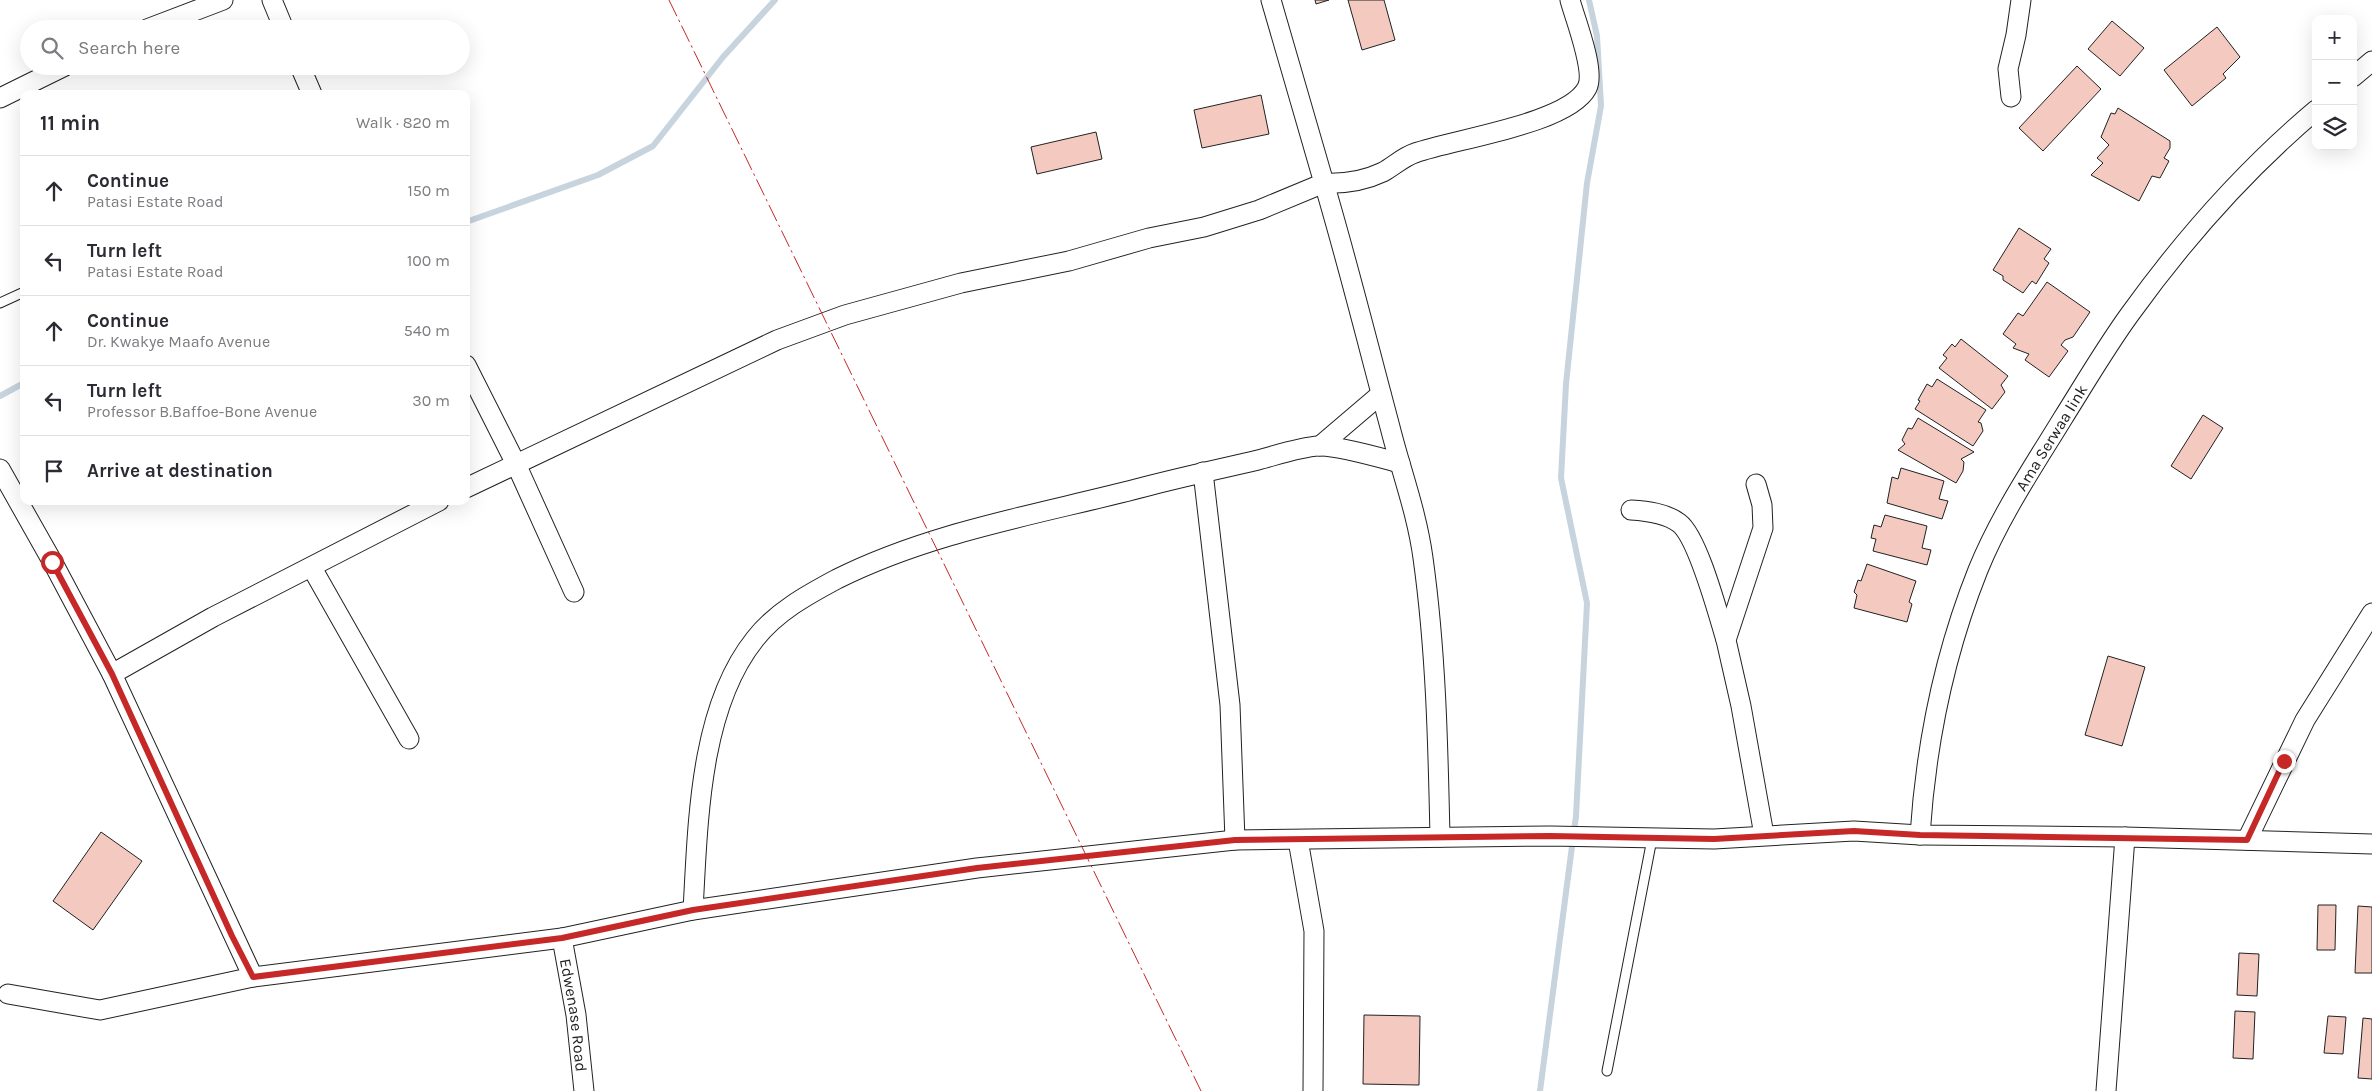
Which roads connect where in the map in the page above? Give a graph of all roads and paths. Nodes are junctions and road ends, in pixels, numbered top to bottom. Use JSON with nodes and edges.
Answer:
{"nodes":[{"id":1,"x":223,"y":0,"type":"edge"},
{"id":2,"x":272,"y":0,"type":"edge"},
{"id":3,"x":1271,"y":0,"type":"edge"},
{"id":4,"x":1570,"y":0,"type":"edge"},
{"id":5,"x":2021,"y":0,"type":"edge"},
{"id":6,"x":171,"y":20,"type":"edge"},
{"id":7,"x":280,"y":20,"type":"edge"},
{"id":8,"x":2372,"y":61,"type":"edge"},
{"id":9,"x":2357,"y":74,"type":"edge"},
{"id":10,"x":47,"y":75,"type":"edge"},
{"id":11,"x":304,"y":75,"type":"edge"},
{"id":12,"x":310,"y":90,"type":"edge"},
{"id":13,"x":2011,"y":97,"type":"dead end"},
{"id":14,"x":0,"y":98,"type":"edge"},
{"id":15,"x":2312,"y":114,"type":"edge"},
{"id":16,"x":1324,"y":183,"type":"junction"},
{"id":17,"x":20,"y":294,"type":"edge"},
{"id":18,"x":0,"y":303,"type":"edge"},
{"id":19,"x":470,"y":373,"type":"edge"},
{"id":20,"x":1381,"y":394,"type":"junction"},
{"id":21,"x":1320,"y":446,"type":"junction"},
{"id":22,"x":1400,"y":463,"type":"junction"},
{"id":23,"x":516,"y":464,"type":"junction"},
{"id":24,"x":0,"y":469,"type":"edge"},
{"id":25,"x":1203,"y":472,"type":"junction"},
{"id":26,"x":1756,"y":484,"type":"dead end"},
{"id":27,"x":470,"y":486,"type":"edge"},
{"id":28,"x":20,"y":505,"type":"edge"},
{"id":29,"x":20,"y":505,"type":"edge"},
{"id":30,"x":432,"y":505,"type":"edge"},
{"id":31,"x":1631,"y":510,"type":"dead end"},
{"id":32,"x":312,"y":568,"type":"junction"},
{"id":33,"x":574,"y":592,"type":"dead end"},
{"id":34,"x":2372,"y":613,"type":"edge"},
{"id":35,"x":1726,"y":640,"type":"junction"},
{"id":36,"x":112,"y":674,"type":"junction"},
{"id":37,"x":409,"y":739,"type":"dead end"},
{"id":38,"x":1920,"y":835,"type":"junction"},
{"id":39,"x":1764,"y":836,"type":"junction"},
{"id":40,"x":1440,"y":837,"type":"junction"},
{"id":41,"x":2125,"y":837,"type":"junction"},
{"id":42,"x":1652,"y":839,"type":"junction"},
{"id":43,"x":1235,"y":840,"type":"junction"},
{"id":44,"x":1298,"y":840,"type":"junction"},
{"id":45,"x":2247,"y":840,"type":"junction"},
{"id":46,"x":2372,"y":844,"type":"edge"},
{"id":47,"x":693,"y":910,"type":"junction"},
{"id":48,"x":562,"y":938,"type":"junction"},
{"id":49,"x":253,"y":977,"type":"junction"},
{"id":50,"x":8,"y":994,"type":"dead end"},
{"id":51,"x":1607,"y":1071,"type":"dead end"},
{"id":52,"x":584,"y":1091,"type":"edge"},
{"id":53,"x":1313,"y":1091,"type":"edge"},
{"id":54,"x":2106,"y":1091,"type":"edge"}],
"edges":[{"from":1,"to":6,"type":"street"},
{"from":2,"to":7,"type":"street"},
{"from":3,"to":16,"type":"street"},
{"from":4,"to":16,"type":"street"},
{"from":5,"to":13,"type":"street"},
{"from":8,"to":9,"type":"street"},
{"from":10,"to":14,"type":"street"},
{"from":11,"to":12,"type":"street"},
{"from":15,"to":38,"type":"street","name":"Ama Serwaa link"},
{"from":16,"to":20,"type":"street"},
{"from":16,"to":23,"type":"street"},
{"from":17,"to":18,"type":"lane"},
{"from":19,"to":23,"type":"street"},
{"from":20,"to":21,"type":"street"},
{"from":20,"to":22,"type":"street"},
{"from":21,"to":22,"type":"street"},
{"from":21,"to":25,"type":"street"},
{"from":22,"to":40,"type":"street"},
{"from":23,"to":27,"type":"street"},
{"from":23,"to":33,"type":"street"},
{"from":24,"to":28,"type":"street"},
{"from":25,"to":43,"type":"street"},
{"from":25,"to":47,"type":"street"},
{"from":26,"to":35,"type":"street"},
{"from":29,"to":36,"type":"street"},
{"from":30,"to":32,"type":"street"},
{"from":31,"to":35,"type":"street"},
{"from":32,"to":36,"type":"street"},
{"from":32,"to":37,"type":"street"},
{"from":34,"to":45,"type":"street"},
{"from":35,"to":39,"type":"street"},
{"from":36,"to":49,"type":"street"},
{"from":38,"to":39,"type":"street"},
{"from":38,"to":41,"type":"street"},
{"from":39,"to":42,"type":"street"},
{"from":40,"to":42,"type":"street"},
{"from":40,"to":44,"type":"street"},
{"from":41,"to":45,"type":"street"},
{"from":41,"to":54,"type":"street"},
{"from":42,"to":51,"type":"lane"},
{"from":43,"to":44,"type":"street"},
{"from":43,"to":47,"type":"street"},
{"from":44,"to":53,"type":"street"},
{"from":45,"to":46,"type":"street"},
{"from":47,"to":48,"type":"street"},
{"from":48,"to":49,"type":"street"},
{"from":48,"to":52,"type":"street","name":"Edwenase Road"},
{"from":49,"to":50,"type":"street"}]}
